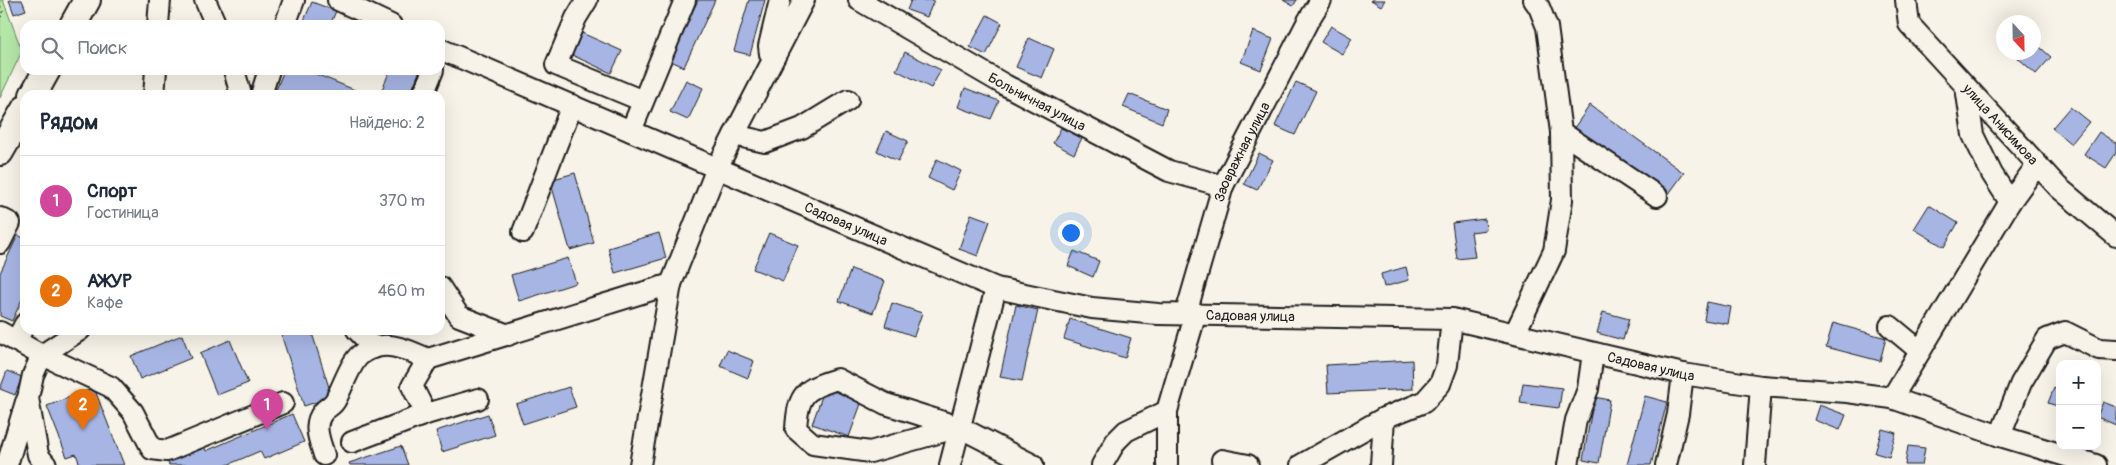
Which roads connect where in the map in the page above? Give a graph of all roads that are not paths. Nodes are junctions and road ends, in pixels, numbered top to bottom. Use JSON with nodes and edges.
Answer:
{"nodes":[{"id":1,"x":87,"y":0,"type":"edge"},
{"id":2,"x":160,"y":0,"type":"edge"},
{"id":3,"x":205,"y":0,"type":"edge"},
{"id":4,"x":294,"y":0,"type":"edge"},
{"id":5,"x":338,"y":0,"type":"edge"},
{"id":6,"x":587,"y":0,"type":"edge"},
{"id":7,"x":685,"y":0,"type":"edge"},
{"id":8,"x":780,"y":0,"type":"edge"},
{"id":9,"x":804,"y":0,"type":"edge"},
{"id":10,"x":859,"y":0,"type":"edge"},
{"id":11,"x":1321,"y":0,"type":"edge"},
{"id":12,"x":1534,"y":0,"type":"edge"},
{"id":13,"x":1906,"y":0,"type":"edge"},
{"id":14,"x":76,"y":20,"type":"edge"},
{"id":15,"x":158,"y":20,"type":"edge"},
{"id":16,"x":214,"y":20,"type":"edge"},
{"id":17,"x":287,"y":20,"type":"edge"},
{"id":18,"x":380,"y":20,"type":"edge"},
{"id":19,"x":445,"y":52,"type":"edge"},
{"id":20,"x":773,"y":59,"type":"junction"},
{"id":21,"x":44,"y":75,"type":"edge"},
{"id":22,"x":156,"y":75,"type":"edge"},
{"id":23,"x":236,"y":75,"type":"edge"},
{"id":24,"x":267,"y":75,"type":"edge"},
{"id":25,"x":431,"y":75,"type":"edge"},
{"id":26,"x":1966,"y":87,"type":"junction"},
{"id":27,"x":36,"y":90,"type":"edge"},
{"id":28,"x":154,"y":90,"type":"edge"},
{"id":29,"x":240,"y":90,"type":"edge"},
{"id":30,"x":262,"y":90,"type":"edge"},
{"id":31,"x":425,"y":90,"type":"edge"},
{"id":32,"x":643,"y":100,"type":"junction"},
{"id":33,"x":848,"y":100,"type":"dead end"},
{"id":34,"x":572,"y":105,"type":"junction"},
{"id":35,"x":20,"y":118,"type":"edge"},
{"id":36,"x":632,"y":131,"type":"junction"},
{"id":37,"x":1561,"y":132,"type":"junction"},
{"id":38,"x":734,"y":135,"type":"junction"},
{"id":39,"x":0,"y":152,"type":"edge"},
{"id":40,"x":2038,"y":165,"type":"junction"},
{"id":41,"x":717,"y":168,"type":"junction"},
{"id":42,"x":1223,"y":186,"type":"junction"},
{"id":43,"x":1657,"y":196,"type":"dead end"},
{"id":44,"x":2010,"y":202,"type":"junction"},
{"id":45,"x":12,"y":224,"type":"edge"},
{"id":46,"x":523,"y":232,"type":"dead end"},
{"id":47,"x":2116,"y":236,"type":"edge"},
{"id":48,"x":0,"y":244,"type":"edge"},
{"id":49,"x":671,"y":284,"type":"junction"},
{"id":50,"x":996,"y":288,"type":"junction"},
{"id":51,"x":445,"y":295,"type":"edge"},
{"id":52,"x":1191,"y":313,"type":"junction"},
{"id":53,"x":1452,"y":319,"type":"junction"},
{"id":54,"x":1890,"y":326,"type":"dead end"},
{"id":55,"x":14,"y":332,"type":"edge"},
{"id":56,"x":1515,"y":333,"type":"junction"},
{"id":57,"x":72,"y":335,"type":"edge"},
{"id":58,"x":362,"y":335,"type":"edge"},
{"id":59,"x":508,"y":335,"type":"junction"},
{"id":60,"x":401,"y":339,"type":"edge"},
{"id":61,"x":374,"y":348,"type":"junction"},
{"id":62,"x":1919,"y":350,"type":"junction"},
{"id":63,"x":2116,"y":350,"type":"edge"},
{"id":64,"x":1593,"y":353,"type":"junction"},
{"id":65,"x":42,"y":355,"type":"junction"},
{"id":66,"x":428,"y":360,"type":"junction"},
{"id":67,"x":1683,"y":374,"type":"junction"},
{"id":68,"x":1761,"y":386,"type":"junction"},
{"id":69,"x":28,"y":398,"type":"junction"},
{"id":70,"x":1892,"y":398,"type":"junction"},
{"id":71,"x":478,"y":399,"type":"dead end"},
{"id":72,"x":283,"y":403,"type":"dead end"},
{"id":73,"x":1167,"y":411,"type":"junction"},
{"id":74,"x":426,"y":414,"type":"junction"},
{"id":75,"x":1384,"y":418,"type":"junction"},
{"id":76,"x":960,"y":427,"type":"junction"},
{"id":77,"x":2000,"y":436,"type":"junction"},
{"id":78,"x":352,"y":442,"type":"dead end"},
{"id":79,"x":324,"y":455,"type":"dead end"},
{"id":80,"x":1222,"y":460,"type":"dead end"},
{"id":81,"x":645,"y":464,"type":"edge"},
{"id":82,"x":7,"y":465,"type":"edge"},
{"id":83,"x":46,"y":465,"type":"edge"},
{"id":84,"x":950,"y":465,"type":"edge"},
{"id":85,"x":1033,"y":465,"type":"edge"},
{"id":86,"x":1102,"y":465,"type":"edge"},
{"id":87,"x":1166,"y":465,"type":"edge"},
{"id":88,"x":1248,"y":465,"type":"edge"},
{"id":89,"x":1301,"y":465,"type":"edge"},
{"id":90,"x":1381,"y":465,"type":"edge"},
{"id":91,"x":1568,"y":465,"type":"edge"},
{"id":92,"x":1666,"y":465,"type":"edge"},
{"id":93,"x":1755,"y":465,"type":"edge"},
{"id":94,"x":2096,"y":465,"type":"edge"}],
"edges":[{"from":1,"to":14,"type":"main road"},
{"from":2,"to":15,"type":"street"},
{"from":3,"to":16,"type":"street"},
{"from":4,"to":17,"type":"street"},
{"from":5,"to":18,"type":"street"},
{"from":6,"to":32,"type":"street"},
{"from":7,"to":32,"type":"street"},
{"from":8,"to":20,"type":"street"},
{"from":9,"to":20,"type":"street"},
{"from":10,"to":42,"type":"street","name":"Больничная улица"},
{"from":11,"to":42,"type":"street","name":"Заовражная улица"},
{"from":12,"to":37,"type":"street"},
{"from":13,"to":26,"type":"street","name":"улица Анисимова"},
{"from":19,"to":34,"type":"street","name":"Садовая улица"},
{"from":20,"to":38,"type":"street"},
{"from":21,"to":27,"type":"main road"},
{"from":22,"to":28,"type":"street"},
{"from":23,"to":29,"type":"street"},
{"from":24,"to":30,"type":"street"},
{"from":25,"to":31,"type":"street"},
{"from":26,"to":40,"type":"street","name":"улица Анисимова"},
{"from":26,"to":44,"type":"street"},
{"from":32,"to":36,"type":"street"},
{"from":33,"to":38,"type":"street"},
{"from":34,"to":36,"type":"street","name":"Садовая улица"},
{"from":34,"to":46,"type":"street"},
{"from":35,"to":39,"type":"main road"},
{"from":36,"to":41,"type":"street","name":"Садовая улица"},
{"from":37,"to":43,"type":"street"},
{"from":37,"to":56,"type":"street"},
{"from":38,"to":41,"type":"street"},
{"from":40,"to":44,"type":"street"},
{"from":40,"to":47,"type":"street","name":"улица Анисимова"},
{"from":41,"to":49,"type":"street"},
{"from":41,"to":50,"type":"street","name":"Садовая улица"},
{"from":42,"to":52,"type":"street","name":"Заовражная улица"},
{"from":44,"to":62,"type":"street"},
{"from":45,"to":48,"type":"street"},
{"from":49,"to":59,"type":"street"},
{"from":49,"to":81,"type":"street"},
{"from":50,"to":52,"type":"street","name":"Садовая улица"},
{"from":50,"to":76,"type":"street"},
{"from":51,"to":59,"type":"street"},
{"from":52,"to":53,"type":"street","name":"Садовая улица"},
{"from":52,"to":73,"type":"street","name":"Заовражная улица"},
{"from":53,"to":56,"type":"street","name":"Садовая улица"},
{"from":53,"to":75,"type":"street"},
{"from":54,"to":62,"type":"street"},
{"from":55,"to":65,"type":"street"},
{"from":56,"to":64,"type":"street","name":"Садовая улица"},
{"from":57,"to":65,"type":"street"},
{"from":58,"to":61,"type":"street"},
{"from":59,"to":66,"type":"street"},
{"from":60,"to":61,"type":"street"},
{"from":60,"to":66,"type":"street"},
{"from":61,"to":79,"type":"street"},
{"from":62,"to":70,"type":"street"},
{"from":63,"to":77,"type":"street"},
{"from":64,"to":67,"type":"street","name":"Садовая улица"},
{"from":64,"to":91,"type":"street"},
{"from":65,"to":69,"type":"street"},
{"from":65,"to":72,"type":"street"},
{"from":66,"to":74,"type":"street"},
{"from":67,"to":68,"type":"street","name":"Садовая улица"},
{"from":67,"to":92,"type":"street"},
{"from":68,"to":70,"type":"street","name":"Садовая улица"},
{"from":68,"to":93,"type":"street"},
{"from":69,"to":82,"type":"street"},
{"from":69,"to":83,"type":"street"},
{"from":70,"to":77,"type":"street","name":"Садовая улица"},
{"from":71,"to":74,"type":"street"},
{"from":73,"to":86,"type":"street"},
{"from":73,"to":87,"type":"street","name":"Заовражная улица"},
{"from":74,"to":78,"type":"street"},
{"from":75,"to":89,"type":"street"},
{"from":75,"to":90,"type":"street"},
{"from":76,"to":76,"type":"street"},
{"from":76,"to":84,"type":"street"},
{"from":76,"to":85,"type":"street"},
{"from":77,"to":94,"type":"street","name":"Садовая улица"},
{"from":80,"to":88,"type":"street"}]}
